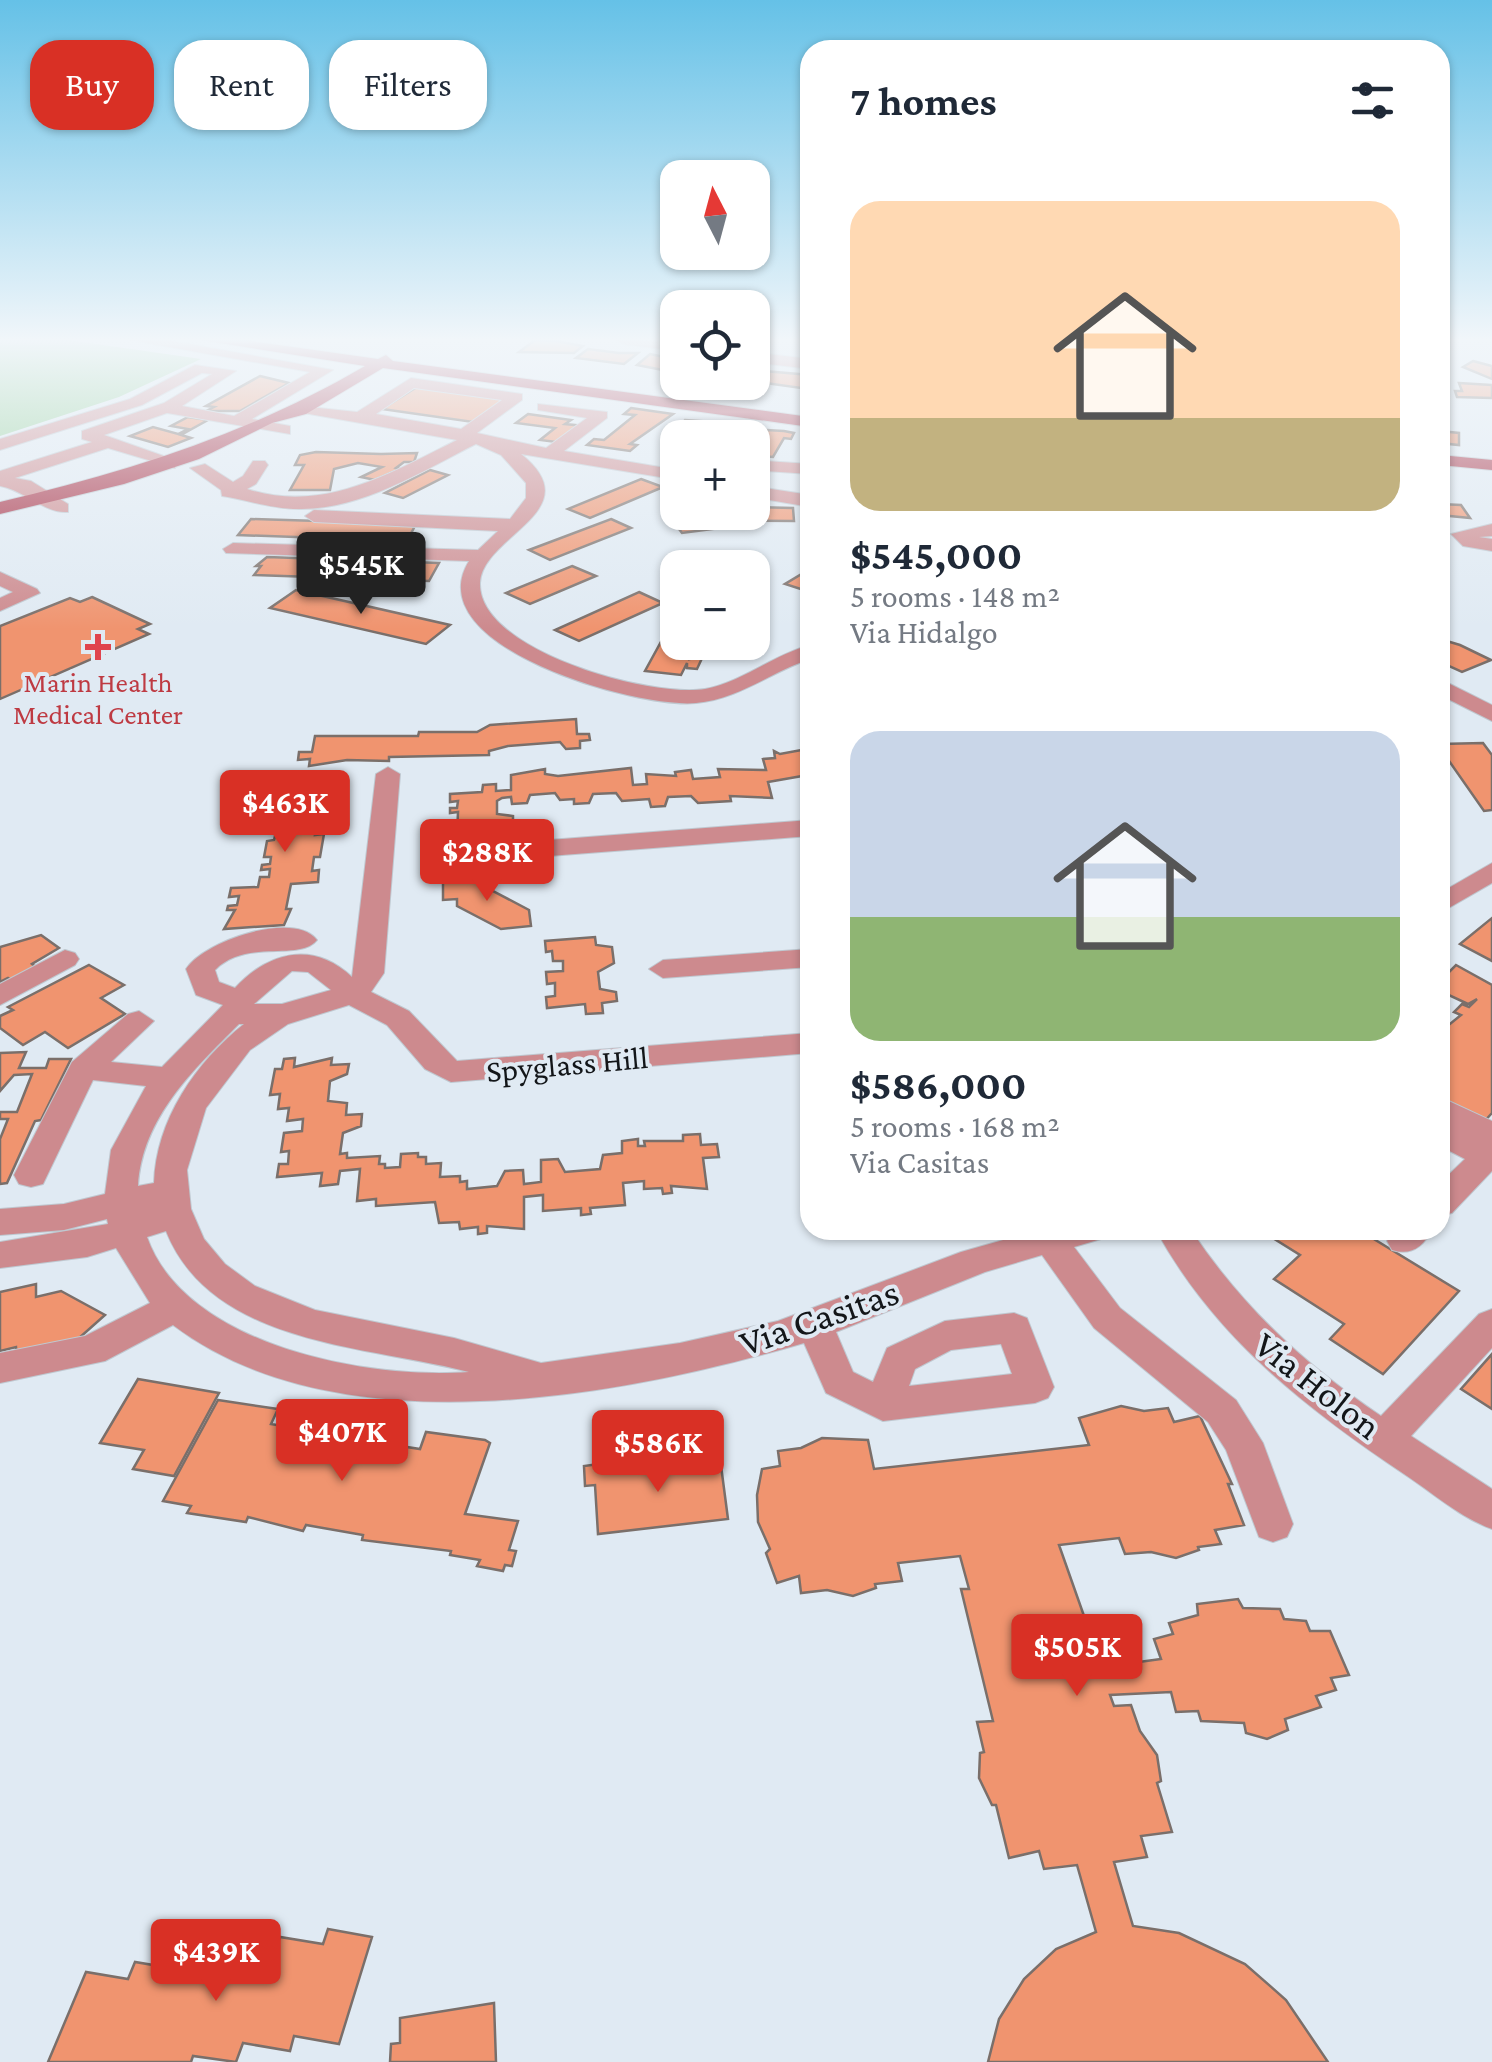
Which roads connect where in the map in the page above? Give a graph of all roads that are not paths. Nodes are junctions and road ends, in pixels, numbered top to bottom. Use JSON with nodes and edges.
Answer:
{"nodes":[{"id":1,"x":30,"y":436,"type":"edge"},
{"id":2,"x":83,"y":436,"type":"edge"},
{"id":3,"x":92,"y":436,"type":"edge"},
{"id":4,"x":221,"y":436,"type":"edge"},
{"id":5,"x":270,"y":436,"type":"edge"},
{"id":6,"x":460,"y":436,"type":"edge"},
{"id":7,"x":574,"y":436,"type":"edge"},
{"id":8,"x":471,"y":438,"type":"junction"},
{"id":9,"x":113,"y":441,"type":"junction"},
{"id":10,"x":0,"y":445,"type":"edge"},
{"id":11,"x":137,"y":450,"type":"junction"},
{"id":12,"x":548,"y":456,"type":"junction"},
{"id":13,"x":1450,"y":461,"type":"edge"},
{"id":14,"x":0,"y":462,"type":"edge"},
{"id":15,"x":594,"y":463,"type":"junction"},
{"id":16,"x":169,"y":464,"type":"junction"},
{"id":17,"x":660,"y":464,"type":"edge"},
{"id":18,"x":259,"y":465,"type":"dead end"},
{"id":19,"x":1492,"y":465,"type":"edge"},
{"id":20,"x":770,"y":466,"type":"edge"},
{"id":21,"x":199,"y":468,"type":"junction"},
{"id":22,"x":800,"y":468,"type":"edge"},
{"id":23,"x":1450,"y":470,"type":"edge"},
{"id":24,"x":660,"y":472,"type":"edge"},
{"id":25,"x":1492,"y":474,"type":"edge"},
{"id":26,"x":0,"y":479,"type":"edge"},
{"id":27,"x":25,"y":485,"type":"junction"},
{"id":28,"x":228,"y":492,"type":"junction"},
{"id":29,"x":770,"y":494,"type":"edge"},
{"id":30,"x":800,"y":499,"type":"edge"},
{"id":31,"x":55,"y":503,"type":"junction"},
{"id":32,"x":0,"y":508,"type":"edge"},
{"id":33,"x":276,"y":515,"type":"dead end"},
{"id":34,"x":0,"y":523,"type":"edge"},
{"id":35,"x":515,"y":525,"type":"junction"},
{"id":36,"x":1492,"y":530,"type":"edge"},
{"id":37,"x":1492,"y":546,"type":"edge"},
{"id":38,"x":233,"y":548,"type":"dead end"},
{"id":39,"x":482,"y":556,"type":"junction"},
{"id":40,"x":0,"y":578,"type":"edge"},
{"id":41,"x":0,"y":605,"type":"edge"},
{"id":42,"x":800,"y":656,"type":"edge"},
{"id":43,"x":1450,"y":691,"type":"edge"},
{"id":44,"x":1492,"y":714,"type":"edge"},
{"id":45,"x":388,"y":774,"type":"dead end"},
{"id":46,"x":800,"y":829,"type":"edge"},
{"id":47,"x":549,"y":848,"type":"dead end"},
{"id":48,"x":1492,"y":871,"type":"edge"},
{"id":49,"x":1450,"y":898,"type":"edge"},
{"id":50,"x":303,"y":940,"type":"dead end"},
{"id":51,"x":65,"y":959,"type":"dead end"},
{"id":52,"x":800,"y":959,"type":"edge"},
{"id":53,"x":663,"y":970,"type":"dead end"},
{"id":54,"x":353,"y":995,"type":"junction"},
{"id":55,"x":0,"y":996,"type":"edge"},
{"id":56,"x":236,"y":1008,"type":"junction"},
{"id":57,"x":278,"y":1013,"type":"junction"},
{"id":58,"x":139,"y":1020,"type":"dead end"},
{"id":59,"x":800,"y":1044,"type":"edge"},
{"id":60,"x":83,"y":1069,"type":"junction"},
{"id":61,"x":166,"y":1078,"type":"junction"},
{"id":62,"x":1450,"y":1116,"type":"edge"},
{"id":63,"x":1450,"y":1135,"type":"edge"},
{"id":64,"x":1490,"y":1147,"type":"edge"},
{"id":65,"x":31,"y":1175,"type":"dead end"},
{"id":66,"x":1450,"y":1193,"type":"edge"},
{"id":67,"x":173,"y":1203,"type":"junction"},
{"id":68,"x":125,"y":1219,"type":"junction"},
{"id":69,"x":0,"y":1222,"type":"edge"},
{"id":70,"x":1050,"y":1240,"type":"joint"},
{"id":71,"x":1179,"y":1240,"type":"edge"},
{"id":72,"x":0,"y":1255,"type":"edge"},
{"id":73,"x":176,"y":1306,"type":"junction"},
{"id":74,"x":1492,"y":1324,"type":"edge"},
{"id":75,"x":815,"y":1325,"type":"junction"},
{"id":76,"x":0,"y":1368,"type":"edge"},
{"id":77,"x":543,"y":1378,"type":"junction"},
{"id":78,"x":884,"y":1405,"type":"dead end"},
{"id":79,"x":1384,"y":1438,"type":"junction"},
{"id":80,"x":1492,"y":1512,"type":"edge"},
{"id":81,"x":1274,"y":1524,"type":"dead end"}],
"edges":[{"from":1,"to":10,"type":"street"},
{"from":2,"to":14,"type":"street"},
{"from":3,"to":9,"type":"street"},
{"from":4,"to":16,"type":"main road"},
{"from":5,"to":21,"type":"main road"},
{"from":6,"to":8,"type":"street"},
{"from":7,"to":12,"type":"street"},
{"from":8,"to":12,"type":"street"},
{"from":8,"to":28,"type":"street"},
{"from":8,"to":35,"type":"street"},
{"from":9,"to":11,"type":"street"},
{"from":9,"to":26,"type":"street"},
{"from":11,"to":16,"type":"street"},
{"from":11,"to":27,"type":"street"},
{"from":12,"to":15,"type":"street"},
{"from":13,"to":19,"type":"main road"},
{"from":15,"to":17,"type":"street"},
{"from":15,"to":24,"type":"street"},
{"from":16,"to":31,"type":"main road"},
{"from":18,"to":28,"type":"street"},
{"from":20,"to":22,"type":"street"},
{"from":21,"to":28,"type":"street"},
{"from":21,"to":31,"type":"main road"},
{"from":23,"to":25,"type":"main road"},
{"from":26,"to":27,"type":"street"},
{"from":27,"to":31,"type":"street"},
{"from":29,"to":30,"type":"street"},
{"from":31,"to":32,"type":"main road"},
{"from":31,"to":34,"type":"main road"},
{"from":33,"to":35,"type":"street"},
{"from":35,"to":39,"type":"street"},
{"from":36,"to":37,"type":"street"},
{"from":38,"to":39,"type":"street"},
{"from":39,"to":42,"type":"street"},
{"from":40,"to":41,"type":"street"},
{"from":43,"to":44,"type":"street"},
{"from":45,"to":54,"type":"street"},
{"from":46,"to":47,"type":"street"},
{"from":48,"to":49,"type":"street"},
{"from":50,"to":56,"type":"street"},
{"from":51,"to":55,"type":"street"},
{"from":52,"to":53,"type":"street"},
{"from":54,"to":56,"type":"street"},
{"from":54,"to":57,"type":"street"},
{"from":54,"to":59,"type":"street","name":"Spyglass Hill"},
{"from":56,"to":57,"type":"street"},
{"from":56,"to":61,"type":"street"},
{"from":57,"to":67,"type":"street"},
{"from":58,"to":60,"type":"street"},
{"from":60,"to":61,"type":"street"},
{"from":60,"to":65,"type":"street"},
{"from":61,"to":68,"type":"street"},
{"from":62,"to":64,"type":"street"},
{"from":63,"to":64,"type":"street"},
{"from":64,"to":66,"type":"street"},
{"from":67,"to":68,"type":"street"},
{"from":67,"to":77,"type":"street","name":"Via Casitas"},
{"from":68,"to":69,"type":"street"},
{"from":68,"to":72,"type":"street"},
{"from":68,"to":73,"type":"street","name":"Via Casitas"},
{"from":70,"to":75,"type":"street","name":"Via Casitas"},
{"from":70,"to":81,"type":"street"},
{"from":71,"to":79,"type":"street","name":"Via Holon"},
{"from":73,"to":76,"type":"street"},
{"from":73,"to":77,"type":"street","name":"Via Casitas"},
{"from":74,"to":79,"type":"street"},
{"from":75,"to":77,"type":"street","name":"Via Casitas"},
{"from":75,"to":78,"type":"street"},
{"from":79,"to":80,"type":"street","name":"Via Holon"}]}
